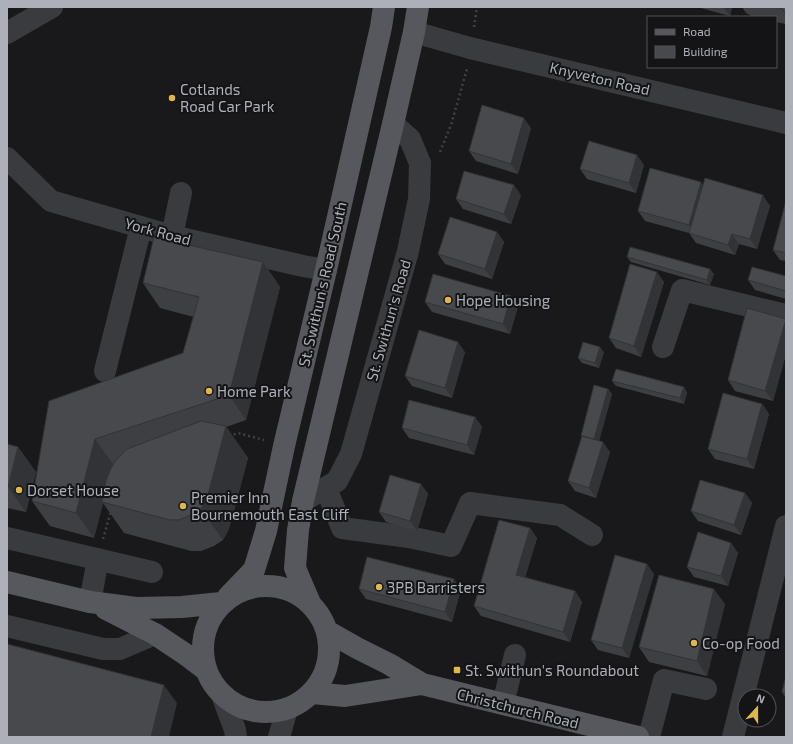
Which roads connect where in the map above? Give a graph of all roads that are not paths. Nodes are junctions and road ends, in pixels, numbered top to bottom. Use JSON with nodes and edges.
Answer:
{"nodes":[{"id":1,"x":384,"y":7,"type":"edge"},
{"id":2,"x":418,"y":7,"type":"edge"},
{"id":3,"x":45,"y":9,"type":"edge"},
{"id":4,"x":414,"y":32,"type":"junction"},
{"id":5,"x":7,"y":33,"type":"edge"},
{"id":6,"x":786,"y":123,"type":"edge"},
{"id":7,"x":393,"y":124,"type":"junction"},
{"id":8,"x":7,"y":158,"type":"edge"},
{"id":9,"x":181,"y":193,"type":"dead end"},
{"id":10,"x":141,"y":227,"type":"junction"},
{"id":11,"x":172,"y":236,"type":"junction"},
{"id":12,"x":326,"y":270,"type":"junction"},
{"id":13,"x":786,"y":315,"type":"edge"},
{"id":14,"x":663,"y":347,"type":"dead end"},
{"id":15,"x":106,"y":371,"type":"dead end"},
{"id":16,"x":326,"y":488,"type":"junction"},
{"id":17,"x":303,"y":501,"type":"junction"},
{"id":18,"x":786,"y":526,"type":"edge"},
{"id":19,"x":592,"y":535,"type":"dead end"},
{"id":20,"x":7,"y":538,"type":"edge"},
{"id":21,"x":98,"y":559,"type":"junction"},
{"id":22,"x":152,"y":572,"type":"dead end"},
{"id":23,"x":7,"y":582,"type":"edge"},
{"id":24,"x":224,"y":600,"type":"junction"},
{"id":25,"x":90,"y":602,"type":"junction"},
{"id":26,"x":310,"y":603,"type":"junction"},
{"id":27,"x":7,"y":626,"type":"edge"},
{"id":28,"x":327,"y":631,"type":"junction"},
{"id":29,"x":155,"y":634,"type":"junction"},
{"id":30,"x":515,"y":655,"type":"dead end"},
{"id":31,"x":206,"y":670,"type":"junction"},
{"id":32,"x":422,"y":684,"type":"junction"},
{"id":33,"x":706,"y":689,"type":"dead end"},
{"id":34,"x":312,"y":693,"type":"junction"},
{"id":35,"x":222,"y":695,"type":"junction"},
{"id":36,"x":503,"y":704,"type":"junction"},
{"id":37,"x":287,"y":709,"type":"junction"},
{"id":38,"x":236,"y":737,"type":"edge"},
{"id":39,"x":279,"y":737,"type":"edge"},
{"id":40,"x":638,"y":737,"type":"edge"},
{"id":41,"x":648,"y":737,"type":"edge"},
{"id":42,"x":733,"y":737,"type":"edge"}],
"edges":[{"from":1,"to":12,"type":"main road","name":"St. Swithun's Road South"},
{"from":2,"to":4,"type":"main road","name":"St. Swithun's Road South"},
{"from":3,"to":5,"type":"street"},
{"from":4,"to":6,"type":"street","name":"Knyveton Road"},
{"from":4,"to":7,"type":"main road","name":"St. Swithun's Road South"},
{"from":7,"to":16,"type":"street","name":"St. Swithun's Road"},
{"from":7,"to":17,"type":"main road","name":"St. Swithun's Road South"},
{"from":8,"to":10,"type":"street","name":"York Road"},
{"from":9,"to":11,"type":"street"},
{"from":10,"to":11,"type":"street","name":"York Road"},
{"from":10,"to":15,"type":"street"},
{"from":11,"to":12,"type":"street","name":"York Road"},
{"from":12,"to":24,"type":"main road","name":"St. Swithun's Road South"},
{"from":13,"to":14,"type":"street"},
{"from":16,"to":17,"type":"street","name":"St. Swithun's Road"},
{"from":16,"to":19,"type":"street"},
{"from":17,"to":26,"type":"main road","name":"St. Swithun's Road South"},
{"from":18,"to":42,"type":"street"},
{"from":20,"to":21,"type":"street"},
{"from":21,"to":22,"type":"street"},
{"from":21,"to":25,"type":"street"},
{"from":23,"to":25,"type":"main road"},
{"from":24,"to":25,"type":"main road"},
{"from":24,"to":26,"type":"main road"},
{"from":24,"to":31,"type":"main road"},
{"from":25,"to":29,"type":"main road"},
{"from":26,"to":28,"type":"main road"},
{"from":27,"to":29,"type":"street"},
{"from":28,"to":32,"type":"main road","name":"Christchurch Road"},
{"from":28,"to":34,"type":"main road"},
{"from":29,"to":31,"type":"main road"},
{"from":30,"to":36,"type":"street"},
{"from":31,"to":35,"type":"main road"},
{"from":32,"to":34,"type":"main road","name":"Christchurch Road"},
{"from":32,"to":36,"type":"main road","name":"Christchurch Road"},
{"from":33,"to":41,"type":"street"},
{"from":34,"to":37,"type":"main road"},
{"from":35,"to":37,"type":"main road"},
{"from":35,"to":38,"type":"street"},
{"from":36,"to":40,"type":"main road","name":"Christchurch Road"},
{"from":37,"to":39,"type":"street"}]}
